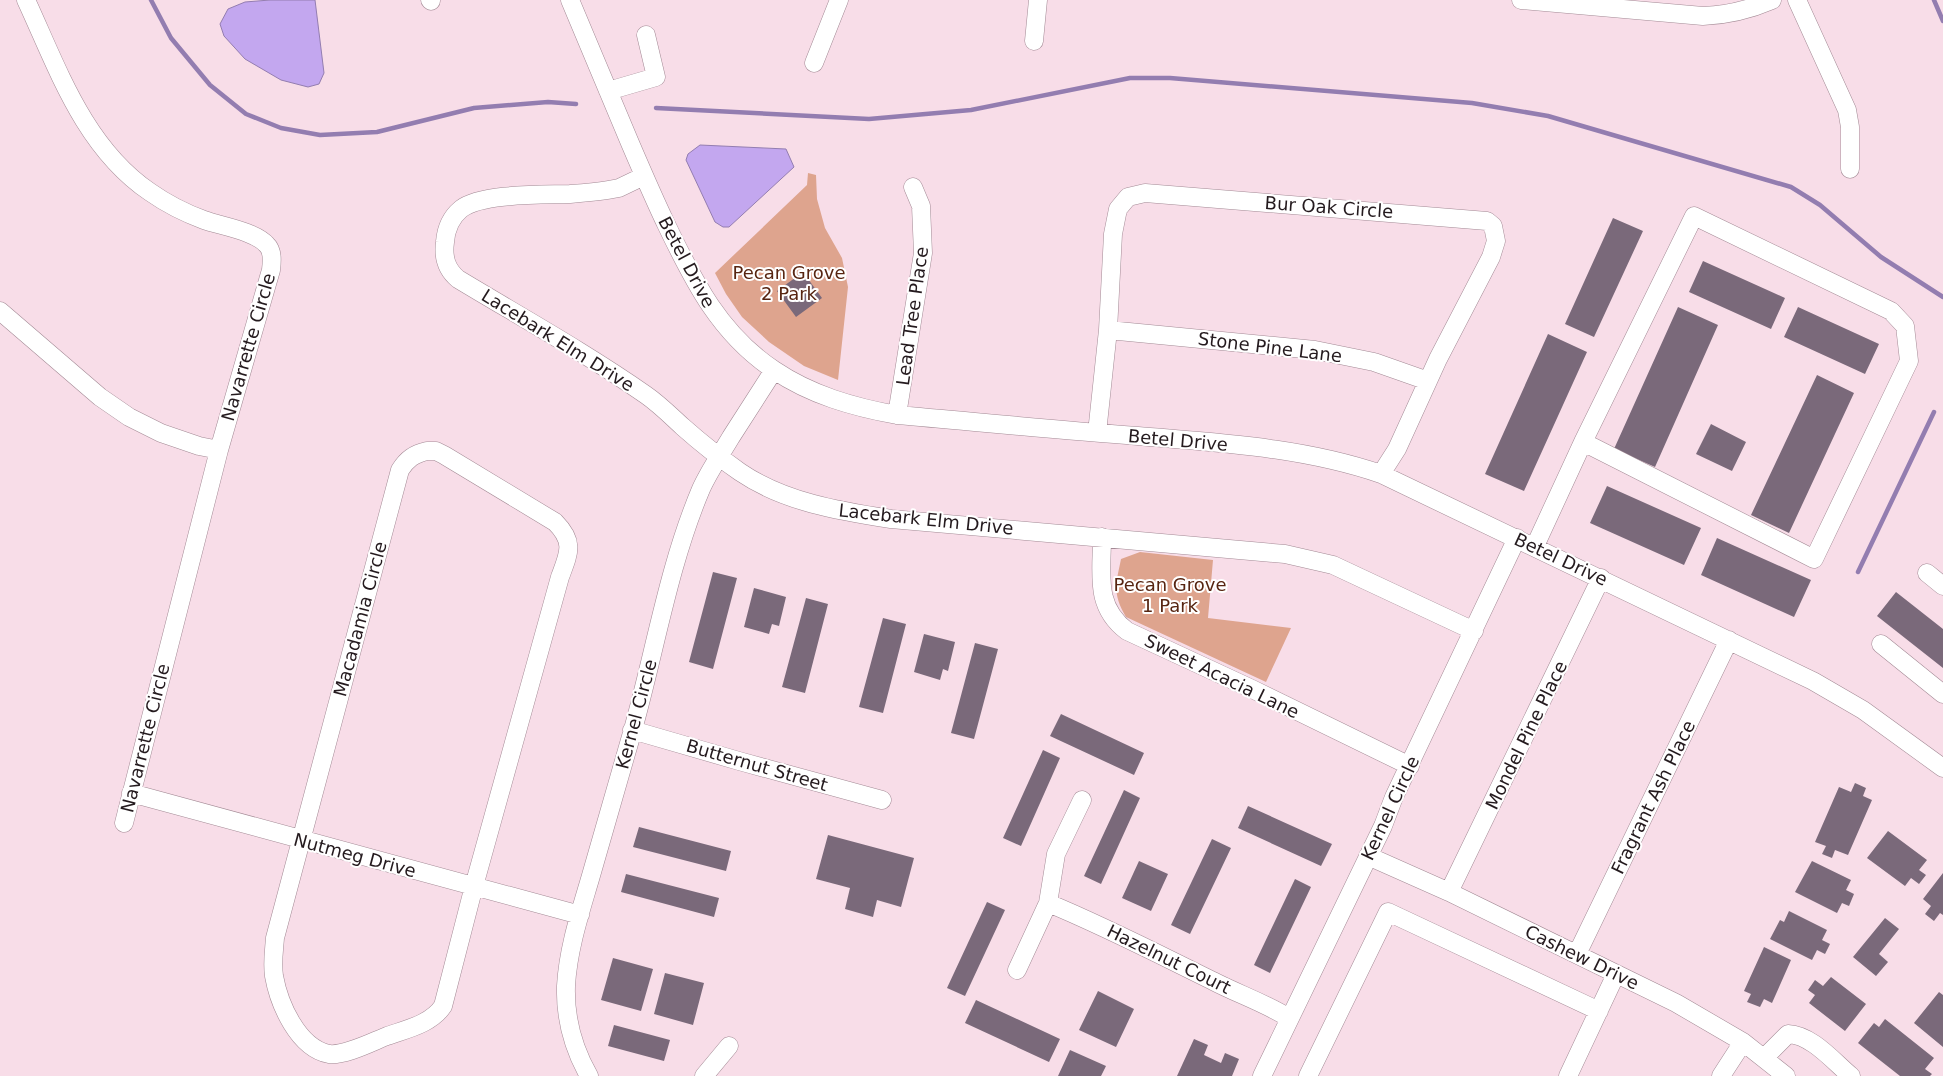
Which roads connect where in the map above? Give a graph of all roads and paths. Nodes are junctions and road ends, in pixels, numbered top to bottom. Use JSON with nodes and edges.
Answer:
{"nodes":[{"id":1,"x":26,"y":0,"type":"edge"},
{"id":2,"x":570,"y":0,"type":"edge"},
{"id":3,"x":839,"y":0,"type":"edge"},
{"id":4,"x":1038,"y":0,"type":"edge"},
{"id":5,"x":1520,"y":0,"type":"edge"},
{"id":6,"x":1772,"y":0,"type":"edge"},
{"id":7,"x":1797,"y":0,"type":"edge"},
{"id":8,"x":646,"y":35,"type":"dead end"},
{"id":9,"x":1034,"y":41,"type":"dead end"},
{"id":10,"x":814,"y":63,"type":"dead end"},
{"id":11,"x":608,"y":91,"type":"junction"},
{"id":12,"x":1850,"y":169,"type":"dead end"},
{"id":13,"x":644,"y":176,"type":"junction"},
{"id":14,"x":913,"y":188,"type":"dead end"},
{"id":15,"x":0,"y":311,"type":"edge"},
{"id":16,"x":1108,"y":330,"type":"junction"},
{"id":17,"x":774,"y":370,"type":"junction"},
{"id":18,"x":1428,"y":381,"type":"junction"},
{"id":19,"x":897,"y":415,"type":"junction"},
{"id":20,"x":1097,"y":433,"type":"junction"},
{"id":21,"x":1583,"y":442,"type":"junction"},
{"id":22,"x":219,"y":450,"type":"junction"},
{"id":23,"x":719,"y":456,"type":"junction"},
{"id":24,"x":1381,"y":474,"type":"junction"},
{"id":25,"x":1102,"y":537,"type":"junction"},
{"id":26,"x":1517,"y":538,"type":"junction"},
{"id":27,"x":1535,"y":546,"type":"junction"},
{"id":28,"x":1927,"y":573,"type":"dead end"},
{"id":29,"x":1601,"y":578,"type":"junction"},
{"id":30,"x":1943,"y":586,"type":"edge"},
{"id":31,"x":1474,"y":631,"type":"junction"},
{"id":32,"x":1729,"y":640,"type":"junction"},
{"id":33,"x":1881,"y":644,"type":"dead end"},
{"id":34,"x":1943,"y":694,"type":"edge"},
{"id":35,"x":632,"y":730,"type":"junction"},
{"id":36,"x":1410,"y":766,"type":"junction"},
{"id":37,"x":1943,"y":768,"type":"edge"},
{"id":38,"x":131,"y":793,"type":"junction"},
{"id":39,"x":882,"y":800,"type":"dead end"},
{"id":40,"x":1082,"y":800,"type":"dead end"},
{"id":41,"x":124,"y":823,"type":"dead end"},
{"id":42,"x":300,"y":840,"type":"junction"},
{"id":43,"x":1368,"y":856,"type":"junction"},
{"id":44,"x":474,"y":886,"type":"junction"},
{"id":45,"x":1449,"y":892,"type":"junction"},
{"id":46,"x":1048,"y":902,"type":"junction"},
{"id":47,"x":580,"y":915,"type":"junction"},
{"id":48,"x":1577,"y":954,"type":"junction"},
{"id":49,"x":1017,"y":970,"type":"dead end"},
{"id":50,"x":1616,"y":974,"type":"junction"},
{"id":51,"x":1599,"y":1011,"type":"junction"},
{"id":52,"x":1289,"y":1018,"type":"junction"},
{"id":53,"x":1743,"y":1042,"type":"junction"},
{"id":54,"x":729,"y":1046,"type":"dead end"},
{"id":55,"x":1764,"y":1058,"type":"junction"},
{"id":56,"x":589,"y":1076,"type":"edge"},
{"id":57,"x":704,"y":1076,"type":"edge"},
{"id":58,"x":1262,"y":1076,"type":"edge"},
{"id":59,"x":1308,"y":1076,"type":"edge"},
{"id":60,"x":1568,"y":1076,"type":"edge"},
{"id":61,"x":1721,"y":1076,"type":"edge"},
{"id":62,"x":1786,"y":1076,"type":"edge"},
{"id":63,"x":1851,"y":1076,"type":"edge"}],
"edges":[{"from":1,"to":22,"type":"street","name":"Navarrette Circle"},
{"from":2,"to":11,"type":"street","name":"Betel Drive"},
{"from":3,"to":10,"type":"street"},
{"from":4,"to":9,"type":"street"},
{"from":5,"to":6,"type":"street"},
{"from":7,"to":12,"type":"street"},
{"from":8,"to":11,"type":"street"},
{"from":11,"to":13,"type":"street","name":"Betel Drive"},
{"from":13,"to":17,"type":"street","name":"Betel Drive"},
{"from":13,"to":23,"type":"street","name":"Lacebark Elm Drive"},
{"from":14,"to":19,"type":"street","name":"Lead Tree Place"},
{"from":15,"to":22,"type":"street"},
{"from":16,"to":18,"type":"street","name":"Stone Pine Lane"},
{"from":16,"to":18,"type":"street","name":"Bur Oak Circle"},
{"from":16,"to":20,"type":"street","name":"Bur Oak Circle"},
{"from":17,"to":19,"type":"street","name":"Betel Drive"},
{"from":17,"to":23,"type":"street","name":"Kernel Circle"},
{"from":18,"to":24,"type":"street","name":"Bur Oak Circle"},
{"from":19,"to":20,"type":"street","name":"Betel Drive"},
{"from":20,"to":24,"type":"street","name":"Betel Drive"},
{"from":21,"to":21,"type":"street"},
{"from":21,"to":27,"type":"street"},
{"from":22,"to":38,"type":"street","name":"Navarrette Circle"},
{"from":23,"to":25,"type":"street","name":"Lacebark Elm Drive"},
{"from":23,"to":35,"type":"street","name":"Kernel Circle"},
{"from":24,"to":26,"type":"street","name":"Betel Drive"},
{"from":25,"to":31,"type":"street","name":"Lacebark Elm Drive"},
{"from":25,"to":36,"type":"street","name":"Sweet Acacia Lane"},
{"from":26,"to":27,"type":"street","name":"Betel Drive"},
{"from":26,"to":31,"type":"street","name":"Kernel Circle"},
{"from":27,"to":29,"type":"street","name":"Betel Drive"},
{"from":28,"to":30,"type":"street"},
{"from":29,"to":32,"type":"street","name":"Betel Drive"},
{"from":29,"to":45,"type":"street","name":"Mondel Pine Place"},
{"from":31,"to":36,"type":"street","name":"Kernel Circle"},
{"from":32,"to":37,"type":"street","name":"Betel Drive"},
{"from":32,"to":48,"type":"street","name":"Fragrant Ash Place"},
{"from":33,"to":34,"type":"street"},
{"from":35,"to":39,"type":"street","name":"Butternut Street"},
{"from":35,"to":47,"type":"street","name":"Kernel Circle"},
{"from":36,"to":43,"type":"street","name":"Kernel Circle"},
{"from":38,"to":41,"type":"street","name":"Navarrette Circle"},
{"from":38,"to":42,"type":"street","name":"Nutmeg Drive"},
{"from":40,"to":46,"type":"street"},
{"from":42,"to":44,"type":"street","name":"Nutmeg Drive"},
{"from":42,"to":44,"type":"street","name":"Macadamia Circle"},
{"from":42,"to":44,"type":"street","name":"Macadamia Circle"},
{"from":43,"to":45,"type":"street","name":"Cashew Drive"},
{"from":43,"to":52,"type":"street","name":"Kernel Circle"},
{"from":44,"to":47,"type":"street","name":"Nutmeg Drive"},
{"from":45,"to":48,"type":"street","name":"Cashew Drive"},
{"from":46,"to":49,"type":"street"},
{"from":46,"to":52,"type":"street","name":"Hazelnut Court"},
{"from":47,"to":56,"type":"street","name":"Kernel Circle"},
{"from":48,"to":50,"type":"street","name":"Cashew Drive"},
{"from":50,"to":51,"type":"street"},
{"from":50,"to":53,"type":"street","name":"Cashew Drive"},
{"from":51,"to":59,"type":"street"},
{"from":51,"to":60,"type":"street"},
{"from":52,"to":58,"type":"street","name":"Kernel Circle"},
{"from":53,"to":55,"type":"street","name":"Cashew Drive"},
{"from":53,"to":61,"type":"street"},
{"from":54,"to":57,"type":"street"},
{"from":55,"to":62,"type":"street","name":"Cashew Drive"},
{"from":55,"to":63,"type":"street"}]}
